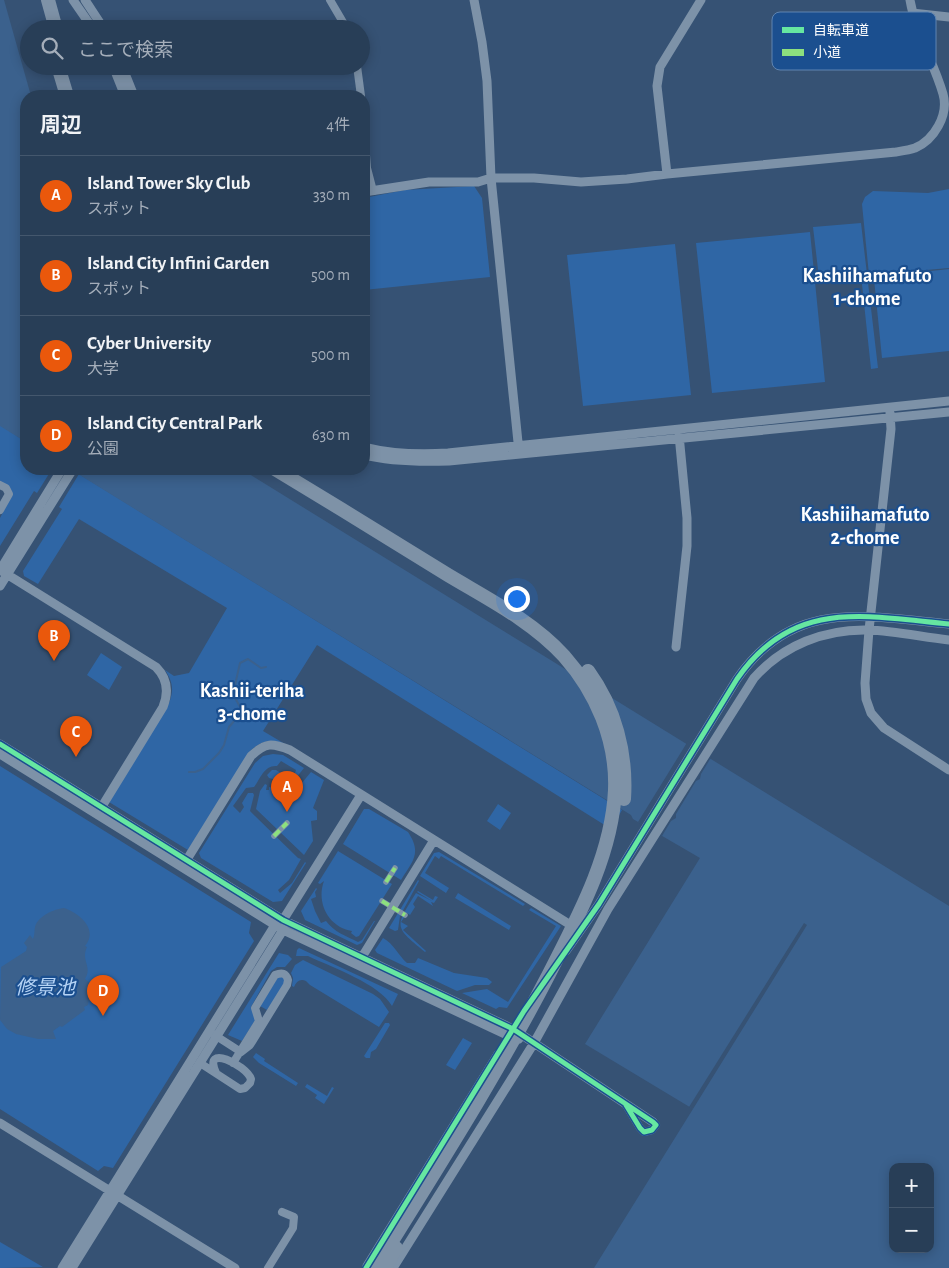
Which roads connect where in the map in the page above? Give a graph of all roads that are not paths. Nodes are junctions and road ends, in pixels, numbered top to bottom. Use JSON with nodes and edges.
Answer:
{"nodes":[{"id":1,"x":39,"y":0,"type":"edge"},
{"id":2,"x":48,"y":0,"type":"edge"},
{"id":3,"x":73,"y":0,"type":"edge"},
{"id":4,"x":84,"y":0,"type":"edge"},
{"id":5,"x":330,"y":0,"type":"edge"},
{"id":6,"x":474,"y":0,"type":"edge"},
{"id":7,"x":701,"y":0,"type":"edge"},
{"id":8,"x":936,"y":16,"type":"edge"},
{"id":9,"x":949,"y":17,"type":"edge"},
{"id":10,"x":45,"y":20,"type":"edge"},
{"id":11,"x":54,"y":20,"type":"edge"},
{"id":12,"x":87,"y":20,"type":"edge"},
{"id":13,"x":98,"y":20,"type":"edge"},
{"id":14,"x":342,"y":20,"type":"edge"},
{"id":15,"x":933,"y":70,"type":"edge"},
{"id":16,"x":61,"y":75,"type":"edge"},
{"id":17,"x":69,"y":75,"type":"edge"},
{"id":18,"x":117,"y":75,"type":"edge"},
{"id":19,"x":126,"y":75,"type":"edge"},
{"id":20,"x":358,"y":75,"type":"edge"},
{"id":21,"x":65,"y":90,"type":"edge"},
{"id":22,"x":73,"y":90,"type":"edge"},
{"id":23,"x":123,"y":90,"type":"edge"},
{"id":24,"x":132,"y":90,"type":"edge"},
{"id":25,"x":360,"y":90,"type":"edge"},
{"id":26,"x":667,"y":174,"type":"junction"},
{"id":27,"x":491,"y":178,"type":"junction"},
{"id":28,"x":370,"y":192,"type":"edge"},
{"id":29,"x":949,"y":401,"type":"edge"},
{"id":30,"x":889,"y":408,"type":"junction"},
{"id":31,"x":949,"y":412,"type":"edge"},
{"id":32,"x":891,"y":418,"type":"junction"},
{"id":33,"x":679,"y":434,"type":"junction"},
{"id":34,"x":370,"y":448,"type":"edge"},
{"id":35,"x":519,"y":451,"type":"junction"},
{"id":36,"x":370,"y":457,"type":"edge"},
{"id":37,"x":61,"y":475,"type":"edge"},
{"id":38,"x":66,"y":475,"type":"edge"},
{"id":39,"x":285,"y":475,"type":"edge"},
{"id":40,"x":301,"y":475,"type":"edge"},
{"id":41,"x":60,"y":480,"type":"junction"},
{"id":42,"x":0,"y":485,"type":"edge"},
{"id":43,"x":0,"y":510,"type":"edge"},
{"id":44,"x":2,"y":572,"type":"edge"},
{"id":45,"x":0,"y":586,"type":"edge"},
{"id":46,"x":870,"y":616,"type":"junction"},
{"id":47,"x":949,"y":624,"type":"edge"},
{"id":48,"x":868,"y":630,"type":"junction"},
{"id":49,"x":949,"y":640,"type":"edge"},
{"id":50,"x":676,"y":647,"type":"dead end"},
{"id":51,"x":0,"y":744,"type":"edge"},
{"id":52,"x":0,"y":754,"type":"edge"},
{"id":53,"x":949,"y":770,"type":"edge"},
{"id":54,"x":361,"y":795,"type":"junction"},
{"id":55,"x":100,"y":808,"type":"junction"},
{"id":56,"x":286,"y":823,"type":"dead end"},
{"id":57,"x":274,"y":836,"type":"dead end"},
{"id":58,"x":434,"y":840,"type":"junction"},
{"id":59,"x":186,"y":861,"type":"junction"},
{"id":60,"x":395,"y":868,"type":"dead end"},
{"id":61,"x":386,"y":882,"type":"dead end"},
{"id":62,"x":382,"y":901,"type":"dead end"},
{"id":63,"x":406,"y":915,"type":"dead end"},
{"id":64,"x":280,"y":925,"type":"junction"},
{"id":65,"x":581,"y":931,"type":"junction"},
{"id":66,"x":362,"y":957,"type":"junction"},
{"id":67,"x":257,"y":1005,"type":"junction"},
{"id":68,"x":273,"y":1009,"type":"junction"},
{"id":69,"x":511,"y":1032,"type":"junction"},
{"id":70,"x":213,"y":1033,"type":"junction"},
{"id":71,"x":534,"y":1043,"type":"junction"},
{"id":72,"x":241,"y":1052,"type":"junction"},
{"id":73,"x":200,"y":1063,"type":"junction"},
{"id":74,"x":233,"y":1063,"type":"junction"},
{"id":75,"x":216,"y":1073,"type":"junction"},
{"id":76,"x":626,"y":1105,"type":"junction"},
{"id":77,"x":653,"y":1122,"type":"joint"},
{"id":78,"x":0,"y":1123,"type":"edge"},
{"id":79,"x":444,"y":1164,"type":"junction"},
{"id":80,"x":113,"y":1193,"type":"junction"},
{"id":81,"x":293,"y":1228,"type":"dead end"},
{"id":82,"x":390,"y":1251,"type":"junction"},
{"id":83,"x":62,"y":1268,"type":"edge"},
{"id":84,"x":72,"y":1268,"type":"edge"},
{"id":85,"x":235,"y":1268,"type":"edge"},
{"id":86,"x":268,"y":1268,"type":"edge"},
{"id":87,"x":366,"y":1268,"type":"edge"},
{"id":88,"x":372,"y":1268,"type":"edge"},
{"id":89,"x":385,"y":1268,"type":"edge"},
{"id":90,"x":393,"y":1268,"type":"edge"}],
"edges":[{"from":1,"to":10,"type":"highway"},
{"from":2,"to":11,"type":"highway"},
{"from":3,"to":12,"type":"street"},
{"from":4,"to":13,"type":"street"},
{"from":5,"to":14,"type":"street"},
{"from":6,"to":27,"type":"street"},
{"from":7,"to":26,"type":"street"},
{"from":8,"to":9,"type":"street"},
{"from":15,"to":26,"type":"street"},
{"from":16,"to":21,"type":"highway"},
{"from":17,"to":22,"type":"highway"},
{"from":18,"to":23,"type":"street"},
{"from":19,"to":24,"type":"street"},
{"from":20,"to":25,"type":"street"},
{"from":26,"to":27,"type":"street"},
{"from":27,"to":28,"type":"street"},
{"from":27,"to":35,"type":"street"},
{"from":29,"to":30,"type":"street"},
{"from":30,"to":32,"type":"street"},
{"from":30,"to":33,"type":"street"},
{"from":31,"to":32,"type":"street"},
{"from":32,"to":33,"type":"street"},
{"from":32,"to":46,"type":"street"},
{"from":33,"to":35,"type":"street"},
{"from":33,"to":50,"type":"street"},
{"from":34,"to":35,"type":"street"},
{"from":35,"to":36,"type":"street"},
{"from":37,"to":41,"type":"street"},
{"from":38,"to":41,"type":"street"},
{"from":39,"to":79,"type":"highway"},
{"from":40,"to":79,"type":"highway"},
{"from":41,"to":44,"type":"street"},
{"from":42,"to":43,"type":"street"},
{"from":44,"to":45,"type":"street"},
{"from":44,"to":55,"type":"street"},
{"from":46,"to":47,"type":"street"},
{"from":46,"to":48,"type":"street"},
{"from":46,"to":65,"type":"street"},
{"from":48,"to":49,"type":"street"},
{"from":48,"to":53,"type":"street"},
{"from":48,"to":71,"type":"street"},
{"from":51,"to":55,"type":"street"},
{"from":52,"to":64,"type":"street"},
{"from":54,"to":58,"type":"street"},
{"from":54,"to":59,"type":"street"},
{"from":54,"to":64,"type":"street"},
{"from":55,"to":59,"type":"street"},
{"from":56,"to":57,"type":"street"},
{"from":58,"to":65,"type":"street"},
{"from":58,"to":66,"type":"street"},
{"from":59,"to":64,"type":"street"},
{"from":60,"to":61,"type":"street"},
{"from":62,"to":63,"type":"street"},
{"from":64,"to":66,"type":"street"},
{"from":64,"to":69,"type":"street"},
{"from":64,"to":70,"type":"street"},
{"from":65,"to":69,"type":"street"},
{"from":66,"to":69,"type":"street"},
{"from":67,"to":68,"type":"street"},
{"from":67,"to":68,"type":"street"},
{"from":67,"to":72,"type":"street"},
{"from":68,"to":72,"type":"street"},
{"from":69,"to":71,"type":"street"},
{"from":69,"to":87,"type":"street"},
{"from":70,"to":72,"type":"street"},
{"from":70,"to":73,"type":"street"},
{"from":70,"to":80,"type":"street"},
{"from":71,"to":76,"type":"street"},
{"from":71,"to":90,"type":"street"},
{"from":72,"to":74,"type":"street"},
{"from":73,"to":75,"type":"street"},
{"from":73,"to":80,"type":"street"},
{"from":74,"to":75,"type":"street"},
{"from":74,"to":75,"type":"street"},
{"from":76,"to":77,"type":"street"},
{"from":76,"to":77,"type":"street"},
{"from":78,"to":80,"type":"street"},
{"from":79,"to":82,"type":"highway"},
{"from":80,"to":83,"type":"street"},
{"from":80,"to":84,"type":"street"},
{"from":80,"to":85,"type":"street"},
{"from":81,"to":86,"type":"street"},
{"from":82,"to":88,"type":"highway"},
{"from":82,"to":89,"type":"highway"}]}
